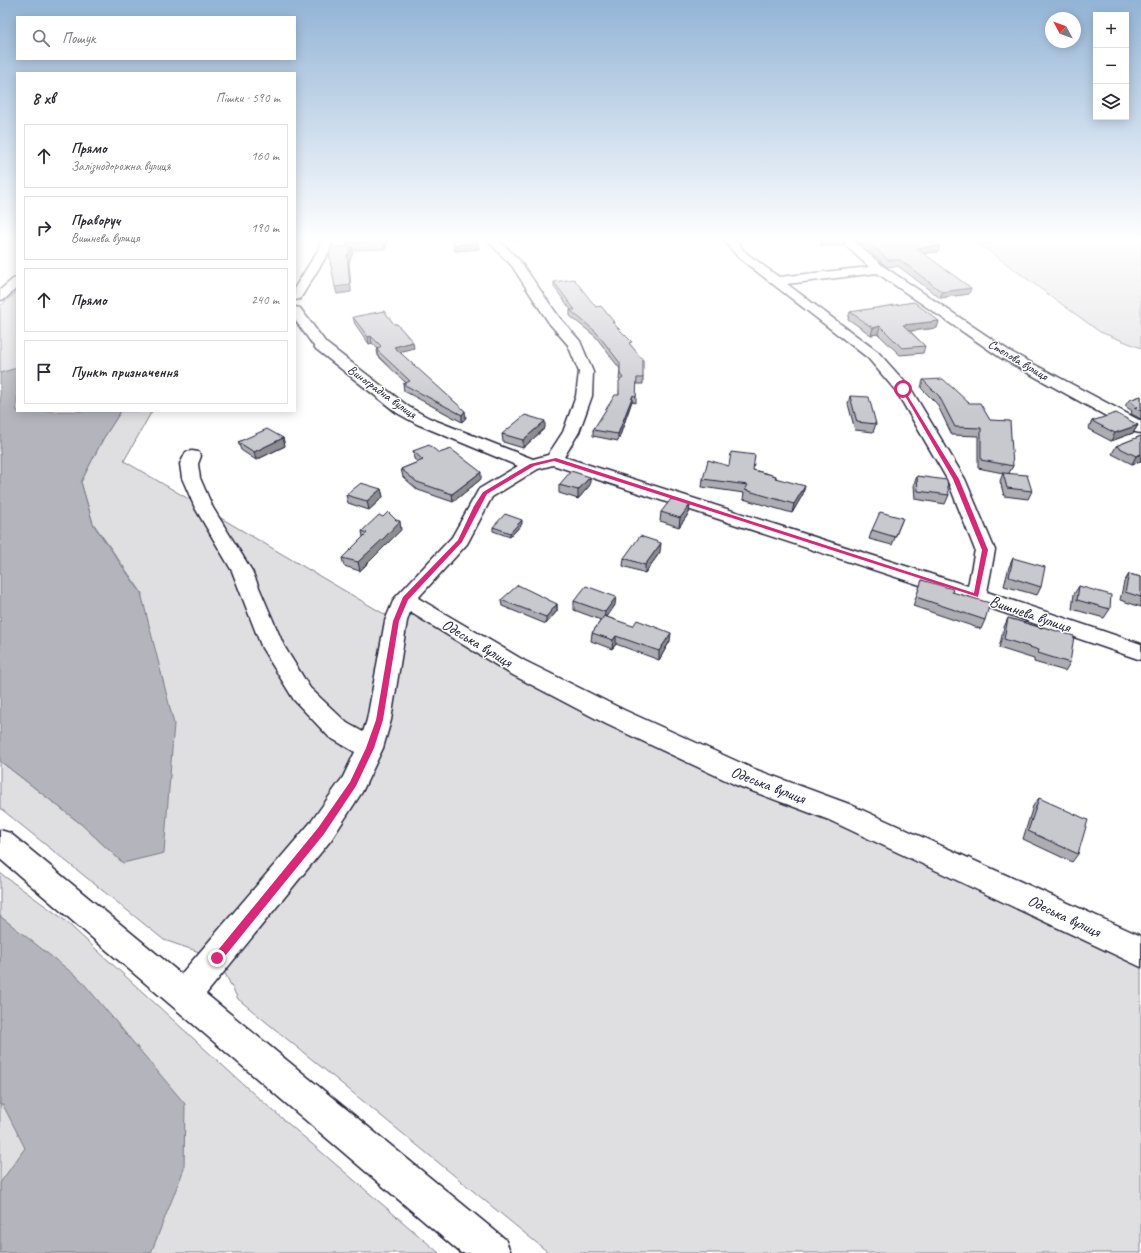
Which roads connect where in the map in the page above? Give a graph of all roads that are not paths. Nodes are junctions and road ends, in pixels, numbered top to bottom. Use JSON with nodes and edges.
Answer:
{"nodes":[{"id":1,"x":538,"y":296,"type":"edge"},
{"id":2,"x":797,"y":296,"type":"edge"},
{"id":3,"x":920,"y":296,"type":"edge"},
{"id":4,"x":296,"y":312,"type":"edge"},
{"id":5,"x":1141,"y":428,"type":"edge"},
{"id":6,"x":192,"y":456,"type":"dead end"},
{"id":7,"x":543,"y":462,"type":"junction"},
{"id":8,"x":976,"y":596,"type":"junction"},
{"id":9,"x":405,"y":599,"type":"junction"},
{"id":10,"x":1141,"y":652,"type":"edge"},
{"id":11,"x":370,"y":748,"type":"junction"},
{"id":12,"x":0,"y":842,"type":"edge"},
{"id":13,"x":1141,"y":952,"type":"edge"},
{"id":14,"x":184,"y":995,"type":"junction"},
{"id":15,"x":491,"y":1253,"type":"edge"}],
"edges":[{"from":1,"to":7,"type":"street"},
{"from":2,"to":8,"type":"street"},
{"from":3,"to":5,"type":"street","name":"Степова вулиця"},
{"from":4,"to":7,"type":"street","name":"Виноградна вулиця"},
{"from":6,"to":11,"type":"street"},
{"from":7,"to":8,"type":"street","name":"Вишнева вулиця"},
{"from":7,"to":9,"type":"street"},
{"from":8,"to":10,"type":"street","name":"Вишнева вулиця"},
{"from":9,"to":11,"type":"street"},
{"from":9,"to":13,"type":"street","name":"Одеська вулиця"},
{"from":11,"to":14,"type":"street"},
{"from":12,"to":14,"type":"street"},
{"from":14,"to":15,"type":"street"}]}
